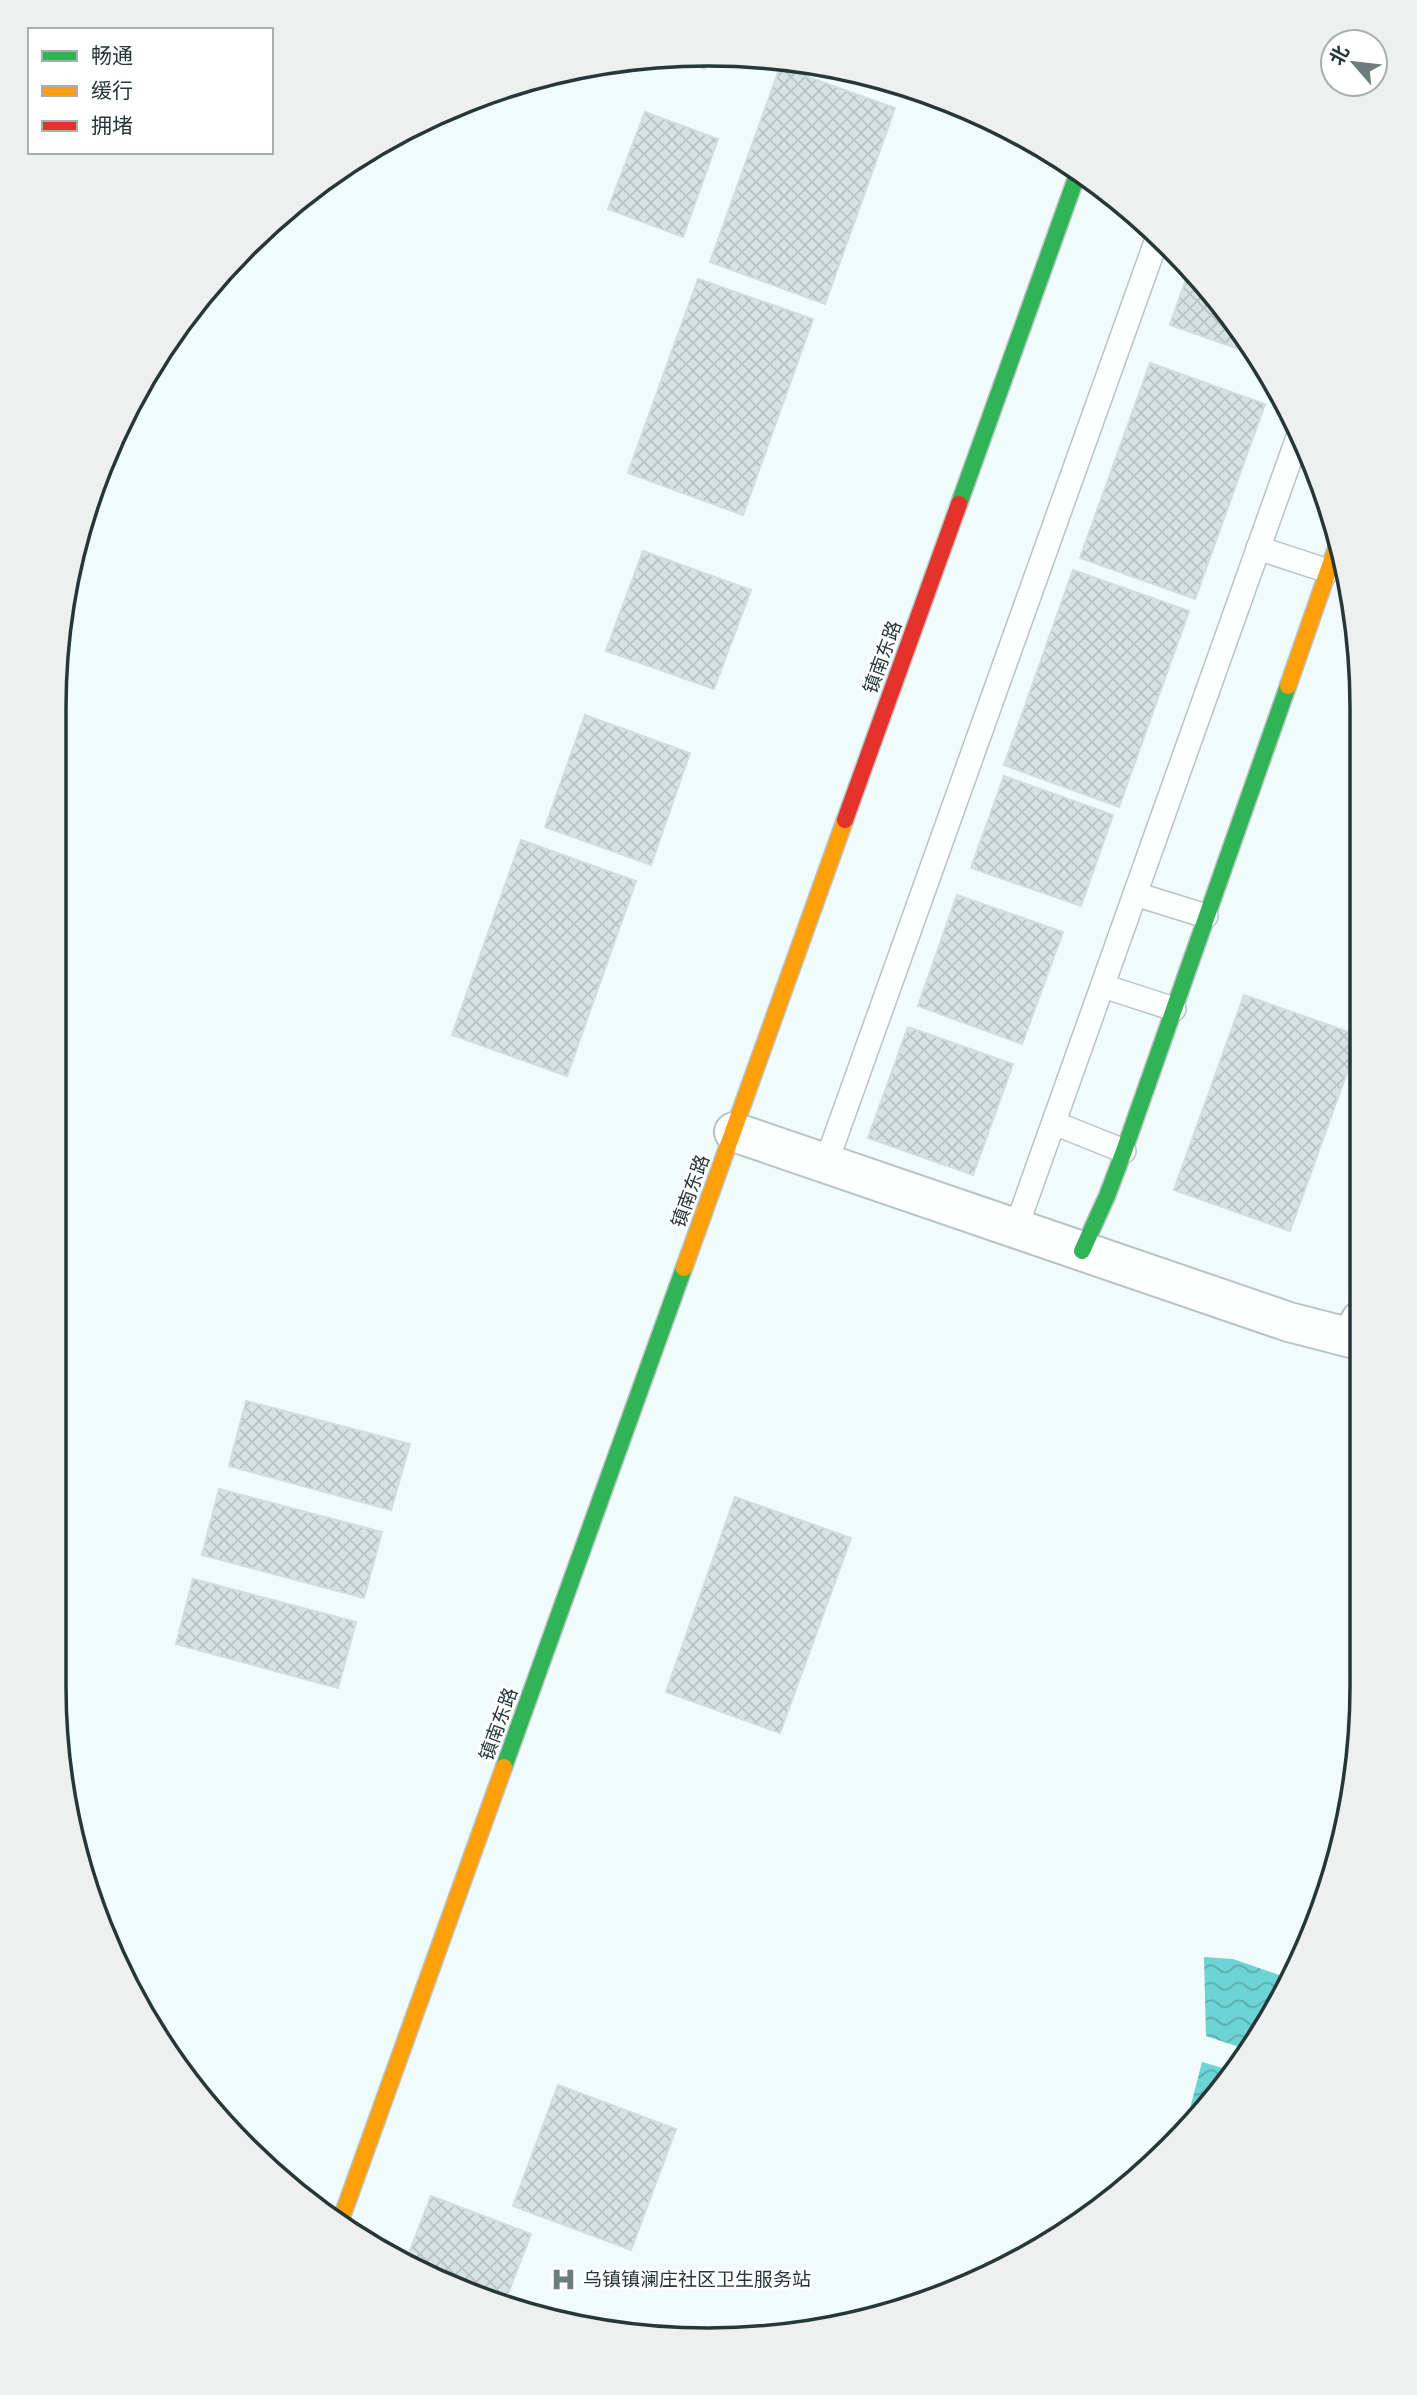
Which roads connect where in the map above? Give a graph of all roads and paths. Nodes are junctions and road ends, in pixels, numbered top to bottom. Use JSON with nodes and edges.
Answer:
{"nodes":[{"id":1,"x":1075,"y":182,"type":"edge"},
{"id":2,"x":1154,"y":247,"type":"edge"},
{"id":3,"x":1294,"y":447,"type":"edge"},
{"id":4,"x":1258,"y":548,"type":"junction"},
{"id":5,"x":1333,"y":558,"type":"edge"},
{"id":6,"x":1328,"y":571,"type":"junction"},
{"id":7,"x":1135,"y":894,"type":"junction"},
{"id":8,"x":1206,"y":916,"type":"junction"},
{"id":9,"x":1103,"y":986,"type":"junction"},
{"id":10,"x":1174,"y":1009,"type":"junction"},
{"id":11,"x":1054,"y":1123,"type":"junction"},
{"id":12,"x":734,"y":1132,"type":"junction"},
{"id":13,"x":1124,"y":1151,"type":"junction"},
{"id":14,"x":826,"y":1163,"type":"junction"},
{"id":15,"x":1016,"y":1228,"type":"junction"},
{"id":16,"x":1082,"y":1251,"type":"junction"},
{"id":17,"x":1350,"y":1337,"type":"edge"},
{"id":18,"x":343,"y":2214,"type":"edge"}],
"edges":[{"from":1,"to":12,"type":"street","name":"镇南东路"},
{"from":2,"to":14,"type":"lane"},
{"from":3,"to":4,"type":"lane"},
{"from":4,"to":6,"type":"lane"},
{"from":4,"to":7,"type":"lane"},
{"from":5,"to":6,"type":"street"},
{"from":6,"to":8,"type":"street"},
{"from":7,"to":8,"type":"lane"},
{"from":7,"to":9,"type":"lane"},
{"from":8,"to":10,"type":"street"},
{"from":9,"to":10,"type":"lane"},
{"from":9,"to":11,"type":"lane"},
{"from":10,"to":13,"type":"street"},
{"from":11,"to":13,"type":"lane"},
{"from":11,"to":15,"type":"lane"},
{"from":12,"to":14,"type":"street"},
{"from":12,"to":18,"type":"street","name":"镇南东路"},
{"from":13,"to":16,"type":"street"},
{"from":14,"to":15,"type":"street"},
{"from":15,"to":16,"type":"street"},
{"from":16,"to":17,"type":"street"}]}
